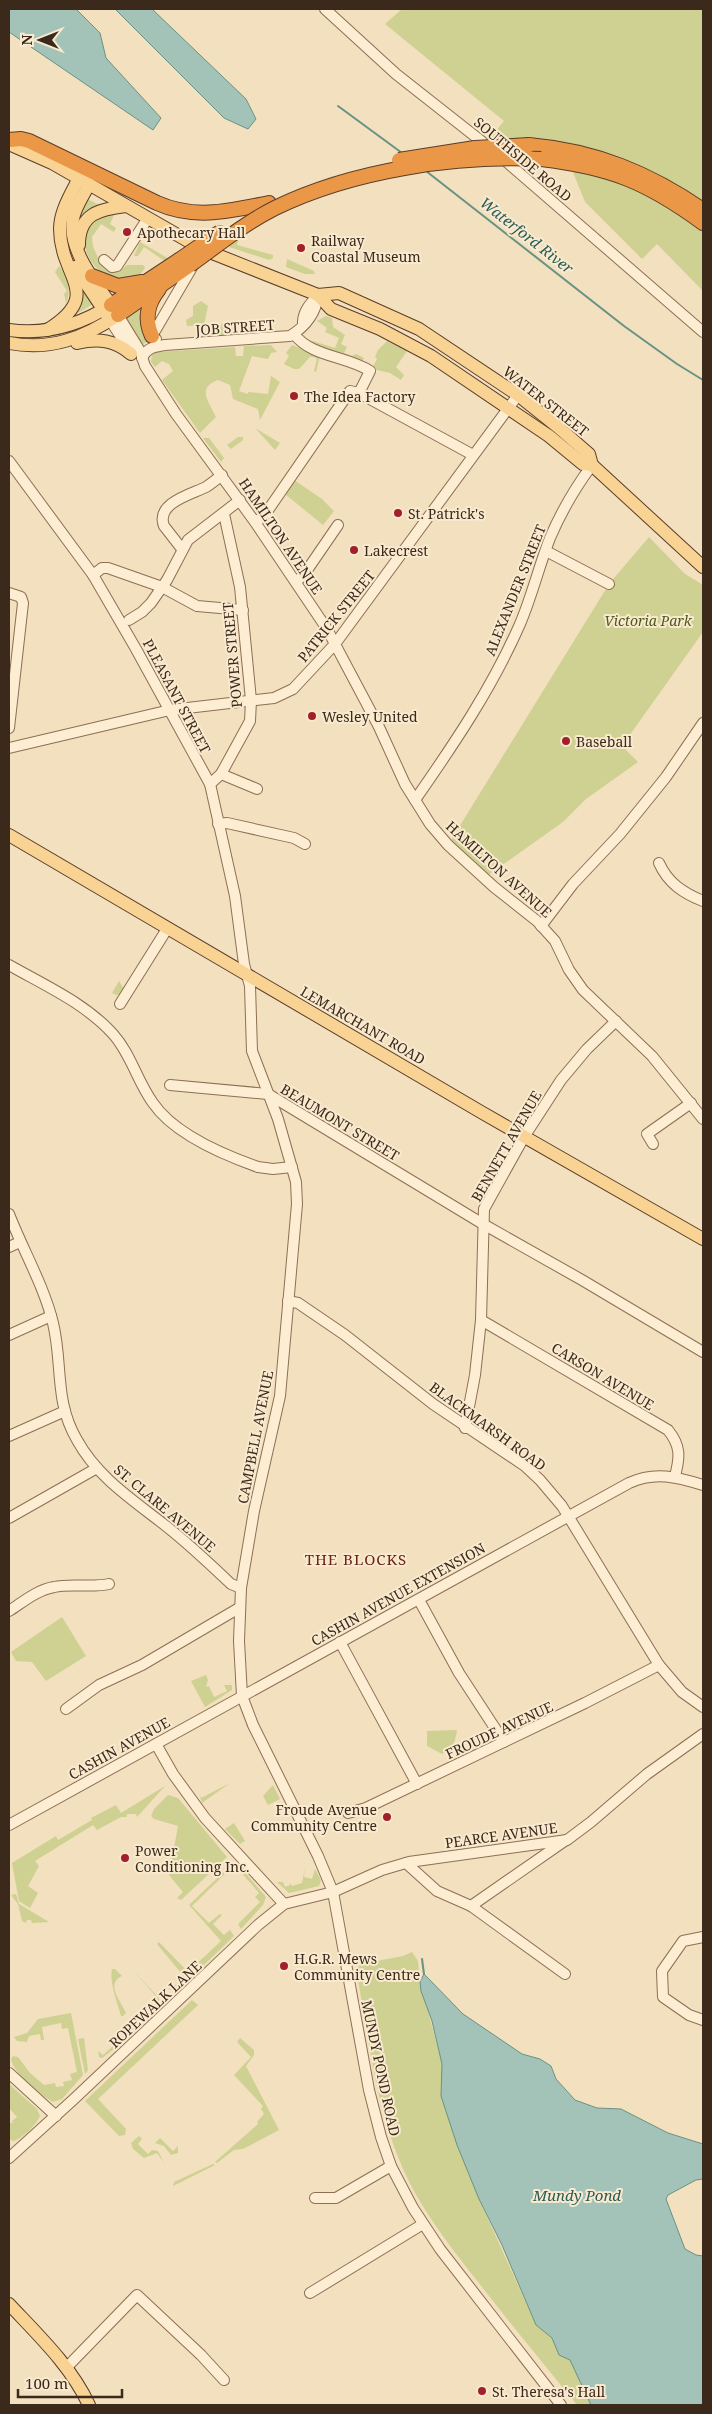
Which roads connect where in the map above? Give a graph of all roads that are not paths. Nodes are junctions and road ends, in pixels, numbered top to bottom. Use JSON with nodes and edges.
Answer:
{"nodes":[{"id":1,"x":325,"y":9,"type":"edge"},
{"id":2,"x":9,"y":140,"type":"edge"},
{"id":3,"x":9,"y":144,"type":"edge"},
{"id":4,"x":83,"y":176,"type":"junction"},
{"id":5,"x":269,"y":203,"type":"junction"},
{"id":6,"x":126,"y":206,"type":"junction"},
{"id":7,"x":703,"y":210,"type":"edge"},
{"id":8,"x":148,"y":218,"type":"junction"},
{"id":9,"x":703,"y":223,"type":"edge"},
{"id":10,"x":64,"y":248,"type":"junction"},
{"id":11,"x":202,"y":249,"type":"junction"},
{"id":12,"x":80,"y":255,"type":"junction"},
{"id":13,"x":104,"y":260,"type":"dead end"},
{"id":14,"x":92,"y":276,"type":"junction"},
{"id":15,"x":158,"y":280,"type":"junction"},
{"id":16,"x":318,"y":295,"type":"junction"},
{"id":17,"x":111,"y":313,"type":"junction"},
{"id":18,"x":9,"y":330,"type":"edge"},
{"id":19,"x":47,"y":330,"type":"junction"},
{"id":20,"x":703,"y":332,"type":"edge"},
{"id":21,"x":294,"y":334,"type":"junction"},
{"id":22,"x":152,"y":336,"type":"junction"},
{"id":23,"x":9,"y":343,"type":"edge"},
{"id":24,"x":60,"y":343,"type":"junction"},
{"id":25,"x":165,"y":344,"type":"junction"},
{"id":26,"x":139,"y":359,"type":"junction"},
{"id":27,"x":358,"y":393,"type":"junction"},
{"id":28,"x":518,"y":395,"type":"junction"},
{"id":29,"x":507,"y":408,"type":"junction"},
{"id":30,"x":473,"y":455,"type":"junction"},
{"id":31,"x":9,"y":461,"type":"edge"},
{"id":32,"x":592,"y":466,"type":"junction"},
{"id":33,"x":222,"y":475,"type":"junction"},
{"id":34,"x":240,"y":500,"type":"junction"},
{"id":35,"x":224,"y":514,"type":"junction"},
{"id":36,"x":255,"y":522,"type":"junction"},
{"id":37,"x":338,"y":525,"type":"dead end"},
{"id":38,"x":182,"y":549,"type":"junction"},
{"id":39,"x":546,"y":551,"type":"junction"},
{"id":40,"x":703,"y":567,"type":"edge"},
{"id":41,"x":92,"y":575,"type":"junction"},
{"id":42,"x":296,"y":582,"type":"junction"},
{"id":43,"x":609,"y":584,"type":"dead end"},
{"id":44,"x":162,"y":587,"type":"junction"},
{"id":45,"x":9,"y":594,"type":"edge"},
{"id":46,"x":243,"y":610,"type":"junction"},
{"id":47,"x":129,"y":620,"type":"dead end"},
{"id":48,"x":335,"y":644,"type":"junction"},
{"id":49,"x":251,"y":700,"type":"junction"},
{"id":50,"x":170,"y":710,"type":"junction"},
{"id":51,"x":703,"y":722,"type":"edge"},
{"id":52,"x":9,"y":728,"type":"edge"},
{"id":53,"x":9,"y":748,"type":"edge"},
{"id":54,"x":221,"y":774,"type":"junction"},
{"id":55,"x":210,"y":784,"type":"junction"},
{"id":56,"x":257,"y":789,"type":"dead end"},
{"id":57,"x":415,"y":800,"type":"junction"},
{"id":58,"x":218,"y":824,"type":"junction"},
{"id":59,"x":9,"y":835,"type":"edge"},
{"id":60,"x":305,"y":844,"type":"dead end"},
{"id":61,"x":659,"y":864,"type":"dead end"},
{"id":62,"x":703,"y":901,"type":"edge"},
{"id":63,"x":541,"y":926,"type":"junction"},
{"id":64,"x":167,"y":929,"type":"junction"},
{"id":65,"x":9,"y":965,"type":"edge"},
{"id":66,"x":248,"y":975,"type":"junction"},
{"id":67,"x":120,"y":1004,"type":"dead end"},
{"id":68,"x":616,"y":1022,"type":"junction"},
{"id":69,"x":170,"y":1085,"type":"dead end"},
{"id":70,"x":268,"y":1094,"type":"junction"},
{"id":71,"x":691,"y":1103,"type":"junction"},
{"id":72,"x":703,"y":1119,"type":"edge"},
{"id":73,"x":524,"y":1137,"type":"junction"},
{"id":74,"x":653,"y":1144,"type":"dead end"},
{"id":75,"x":292,"y":1167,"type":"junction"},
{"id":76,"x":9,"y":1214,"type":"edge"},
{"id":77,"x":483,"y":1224,"type":"junction"},
{"id":78,"x":703,"y":1239,"type":"edge"},
{"id":79,"x":20,"y":1242,"type":"junction"},
{"id":80,"x":9,"y":1247,"type":"edge"},
{"id":81,"x":288,"y":1301,"type":"junction"},
{"id":82,"x":51,"y":1316,"type":"junction"},
{"id":83,"x":481,"y":1320,"type":"junction"},
{"id":84,"x":9,"y":1335,"type":"edge"},
{"id":85,"x":703,"y":1352,"type":"edge"},
{"id":86,"x":64,"y":1411,"type":"junction"},
{"id":87,"x":465,"y":1428,"type":"junction"},
{"id":88,"x":9,"y":1436,"type":"edge"},
{"id":89,"x":97,"y":1468,"type":"junction"},
{"id":90,"x":675,"y":1476,"type":"junction"},
{"id":91,"x":703,"y":1485,"type":"edge"},
{"id":92,"x":568,"y":1516,"type":"junction"},
{"id":93,"x":9,"y":1518,"type":"edge"},
{"id":94,"x":109,"y":1584,"type":"dead end"},
{"id":95,"x":241,"y":1588,"type":"junction"},
{"id":96,"x":419,"y":1600,"type":"junction"},
{"id":97,"x":239,"y":1608,"type":"junction"},
{"id":98,"x":9,"y":1611,"type":"edge"},
{"id":99,"x":340,"y":1642,"type":"junction"},
{"id":100,"x":659,"y":1665,"type":"junction"},
{"id":101,"x":242,"y":1696,"type":"junction"},
{"id":102,"x":703,"y":1707,"type":"edge"},
{"id":103,"x":66,"y":1708,"type":"dead end"},
{"id":104,"x":703,"y":1734,"type":"edge"},
{"id":105,"x":504,"y":1742,"type":"junction"},
{"id":106,"x":156,"y":1744,"type":"junction"},
{"id":107,"x":417,"y":1784,"type":"junction"},
{"id":108,"x":348,"y":1813,"type":"dead end"},
{"id":109,"x":9,"y":1825,"type":"edge"},
{"id":110,"x":567,"y":1840,"type":"junction"},
{"id":111,"x":406,"y":1863,"type":"junction"},
{"id":112,"x":333,"y":1892,"type":"junction"},
{"id":113,"x":284,"y":1904,"type":"junction"},
{"id":114,"x":471,"y":1906,"type":"junction"},
{"id":115,"x":703,"y":1937,"type":"edge"},
{"id":116,"x":565,"y":1974,"type":"dead end"},
{"id":117,"x":703,"y":2020,"type":"edge"},
{"id":118,"x":9,"y":2072,"type":"edge"},
{"id":119,"x":56,"y":2116,"type":"junction"},
{"id":120,"x":9,"y":2158,"type":"edge"},
{"id":121,"x":391,"y":2166,"type":"junction"},
{"id":122,"x":315,"y":2198,"type":"dead end"},
{"id":123,"x":423,"y":2224,"type":"junction"},
{"id":124,"x":310,"y":2293,"type":"dead end"},
{"id":125,"x":9,"y":2304,"type":"edge"},
{"id":126,"x":66,"y":2368,"type":"junction"},
{"id":127,"x":224,"y":2380,"type":"dead end"},
{"id":128,"x":89,"y":2405,"type":"edge"},
{"id":129,"x":561,"y":2405,"type":"edge"}],
"edges":[{"from":1,"to":20,"type":"street","name":"SOUTHSIDE ROAD"},
{"from":2,"to":4,"type":"highway"},
{"from":3,"to":4,"type":"main road"},
{"from":4,"to":5,"type":"highway"},
{"from":4,"to":6,"type":"main road"},
{"from":4,"to":10,"type":"main road"},
{"from":4,"to":12,"type":"main road"},
{"from":5,"to":7,"type":"highway","bridge":true},
{"from":5,"to":15,"type":"highway","bridge":true},
{"from":6,"to":8,"type":"main road"},
{"from":6,"to":12,"type":"main road"},
{"from":8,"to":11,"type":"main road"},
{"from":8,"to":13,"type":"street"},
{"from":9,"to":15,"type":"highway","bridge":true},
{"from":10,"to":17,"type":"main road"},
{"from":10,"to":19,"type":"main road"},
{"from":11,"to":16,"type":"main road"},
{"from":11,"to":22,"type":"street"},
{"from":12,"to":14,"type":"main road"},
{"from":14,"to":15,"type":"highway"},
{"from":14,"to":17,"type":"main road"},
{"from":15,"to":17,"type":"highway"},
{"from":15,"to":22,"type":"highway"},
{"from":16,"to":21,"type":"street","name":"JOB STREET"},
{"from":16,"to":28,"type":"main road","name":"WATER STREET"},
{"from":16,"to":29,"type":"main road","name":"WATER STREET"},
{"from":17,"to":19,"type":"main road"},
{"from":17,"to":24,"type":"main road"},
{"from":17,"to":26,"type":"street","name":"HAMILTON AVENUE"},
{"from":18,"to":19,"type":"main road"},
{"from":21,"to":25,"type":"street","name":"JOB STREET"},
{"from":21,"to":27,"type":"street"},
{"from":22,"to":25,"type":"street"},
{"from":23,"to":24,"type":"main road"},
{"from":24,"to":26,"type":"main road"},
{"from":25,"to":26,"type":"street","name":"JOB STREET"},
{"from":26,"to":33,"type":"street","name":"HAMILTON AVENUE"},
{"from":27,"to":30,"type":"street"},
{"from":27,"to":36,"type":"street"},
{"from":28,"to":29,"type":"street","name":"PATRICK STREET"},
{"from":28,"to":32,"type":"main road","name":"WATER STREET"},
{"from":29,"to":30,"type":"street","name":"PATRICK STREET"},
{"from":29,"to":32,"type":"main road","name":"WATER STREET"},
{"from":30,"to":48,"type":"street","name":"PATRICK STREET"},
{"from":31,"to":41,"type":"street","name":"PLEASANT STREET"},
{"from":32,"to":39,"type":"street","name":"ALEXANDER STREET"},
{"from":32,"to":40,"type":"main road"},
{"from":33,"to":34,"type":"street","name":"HAMILTON AVENUE"},
{"from":33,"to":38,"type":"street"},
{"from":34,"to":35,"type":"street"},
{"from":34,"to":36,"type":"street","name":"HAMILTON AVENUE"},
{"from":35,"to":38,"type":"street"},
{"from":35,"to":46,"type":"street","name":"POWER STREET"},
{"from":36,"to":42,"type":"street","name":"HAMILTON AVENUE"},
{"from":37,"to":42,"type":"street"},
{"from":38,"to":44,"type":"street"},
{"from":39,"to":43,"type":"street"},
{"from":39,"to":57,"type":"street","name":"ALEXANDER STREET"},
{"from":41,"to":44,"type":"street"},
{"from":41,"to":50,"type":"street","name":"PLEASANT STREET"},
{"from":42,"to":48,"type":"street","name":"HAMILTON AVENUE"},
{"from":44,"to":46,"type":"street"},
{"from":44,"to":47,"type":"street"},
{"from":45,"to":52,"type":"street"},
{"from":46,"to":49,"type":"street","name":"POWER STREET"},
{"from":48,"to":49,"type":"street","name":"PATRICK STREET"},
{"from":48,"to":57,"type":"street","name":"HAMILTON AVENUE"},
{"from":49,"to":50,"type":"street","name":"PATRICK STREET"},
{"from":49,"to":54,"type":"street","name":"POWER STREET"},
{"from":50,"to":53,"type":"street","name":"PATRICK STREET"},
{"from":50,"to":55,"type":"street","name":"PLEASANT STREET"},
{"from":51,"to":63,"type":"street"},
{"from":54,"to":55,"type":"street","name":"POWER STREET"},
{"from":54,"to":56,"type":"street"},
{"from":55,"to":58,"type":"street","name":"PLEASANT STREET"},
{"from":57,"to":63,"type":"street","name":"HAMILTON AVENUE"},
{"from":58,"to":60,"type":"street"},
{"from":58,"to":66,"type":"street","name":"PLEASANT STREET"},
{"from":59,"to":64,"type":"main road","name":"LEMARCHANT ROAD"},
{"from":61,"to":62,"type":"street"},
{"from":63,"to":68,"type":"street","name":"HAMILTON AVENUE"},
{"from":64,"to":66,"type":"main road","name":"LEMARCHANT ROAD"},
{"from":64,"to":67,"type":"street"},
{"from":65,"to":75,"type":"street"},
{"from":66,"to":70,"type":"street","name":"CAMPBELL AVENUE"},
{"from":66,"to":73,"type":"main road","name":"LEMARCHANT ROAD"},
{"from":68,"to":71,"type":"street","name":"HAMILTON AVENUE"},
{"from":68,"to":73,"type":"street","name":"BENNETT AVENUE"},
{"from":69,"to":70,"type":"street","name":"BEAUMONT STREET"},
{"from":70,"to":75,"type":"street","name":"CAMPBELL AVENUE"},
{"from":70,"to":77,"type":"street","name":"BEAUMONT STREET"},
{"from":71,"to":72,"type":"street","name":"HAMILTON AVENUE"},
{"from":71,"to":74,"type":"street"},
{"from":73,"to":77,"type":"street","name":"BENNETT AVENUE"},
{"from":73,"to":78,"type":"main road","name":"LEMARCHANT ROAD"},
{"from":75,"to":81,"type":"street","name":"CAMPBELL AVENUE"},
{"from":76,"to":79,"type":"street","name":"ST. CLARE AVENUE"},
{"from":77,"to":83,"type":"street","name":"BENNETT AVENUE"},
{"from":77,"to":85,"type":"street","name":"BEAUMONT STREET"},
{"from":79,"to":80,"type":"street"},
{"from":79,"to":82,"type":"street","name":"ST. CLARE AVENUE"},
{"from":81,"to":87,"type":"street","name":"BLACKMARSH ROAD"},
{"from":81,"to":95,"type":"street","name":"CAMPBELL AVENUE"},
{"from":82,"to":84,"type":"street"},
{"from":82,"to":86,"type":"street","name":"ST. CLARE AVENUE"},
{"from":83,"to":87,"type":"street","name":"BENNETT AVENUE"},
{"from":83,"to":90,"type":"street","name":"CARSON AVENUE"},
{"from":86,"to":88,"type":"street"},
{"from":86,"to":89,"type":"street","name":"ST. CLARE AVENUE"},
{"from":87,"to":92,"type":"street","name":"BLACKMARSH ROAD"},
{"from":89,"to":93,"type":"street"},
{"from":89,"to":95,"type":"street","name":"ST. CLARE AVENUE"},
{"from":90,"to":91,"type":"street","name":"CASHIN AVENUE EXTENSION"},
{"from":90,"to":92,"type":"street","name":"CASHIN AVENUE EXTENSION"},
{"from":92,"to":96,"type":"street","name":"CASHIN AVENUE EXTENSION"},
{"from":92,"to":100,"type":"street","name":"BLACKMARSH ROAD"},
{"from":94,"to":98,"type":"street"},
{"from":95,"to":97,"type":"street","name":"CAMPBELL AVENUE"},
{"from":96,"to":99,"type":"street","name":"CASHIN AVENUE EXTENSION"},
{"from":96,"to":105,"type":"street"},
{"from":97,"to":101,"type":"street","name":"CAMPBELL AVENUE"},
{"from":97,"to":103,"type":"street"},
{"from":99,"to":101,"type":"street","name":"CASHIN AVENUE EXTENSION"},
{"from":99,"to":107,"type":"street"},
{"from":100,"to":102,"type":"street","name":"BLACKMARSH ROAD"},
{"from":100,"to":105,"type":"street","name":"FROUDE AVENUE"},
{"from":101,"to":106,"type":"street","name":"CASHIN AVENUE"},
{"from":101,"to":112,"type":"street","name":"CAMPBELL AVENUE"},
{"from":104,"to":110,"type":"street","name":"PEARCE AVENUE"},
{"from":105,"to":107,"type":"street","name":"FROUDE AVENUE"},
{"from":106,"to":109,"type":"street","name":"CASHIN AVENUE"},
{"from":106,"to":113,"type":"street"},
{"from":107,"to":108,"type":"street","name":"FROUDE AVENUE"},
{"from":110,"to":111,"type":"street","name":"PEARCE AVENUE"},
{"from":110,"to":114,"type":"street"},
{"from":111,"to":112,"type":"street","name":"PEARCE AVENUE"},
{"from":111,"to":114,"type":"street"},
{"from":112,"to":113,"type":"street","name":"ROPEWALK LANE"},
{"from":112,"to":121,"type":"street","name":"MUNDY POND ROAD"},
{"from":113,"to":119,"type":"street","name":"ROPEWALK LANE"},
{"from":114,"to":116,"type":"street"},
{"from":115,"to":117,"type":"street"},
{"from":118,"to":119,"type":"street"},
{"from":119,"to":120,"type":"street","name":"ROPEWALK LANE"},
{"from":121,"to":122,"type":"street"},
{"from":121,"to":123,"type":"street","name":"MUNDY POND ROAD"},
{"from":123,"to":124,"type":"street"},
{"from":123,"to":129,"type":"street","name":"MUNDY POND ROAD"},
{"from":125,"to":126,"type":"main road"},
{"from":126,"to":127,"type":"street"},
{"from":126,"to":128,"type":"main road"}]}
